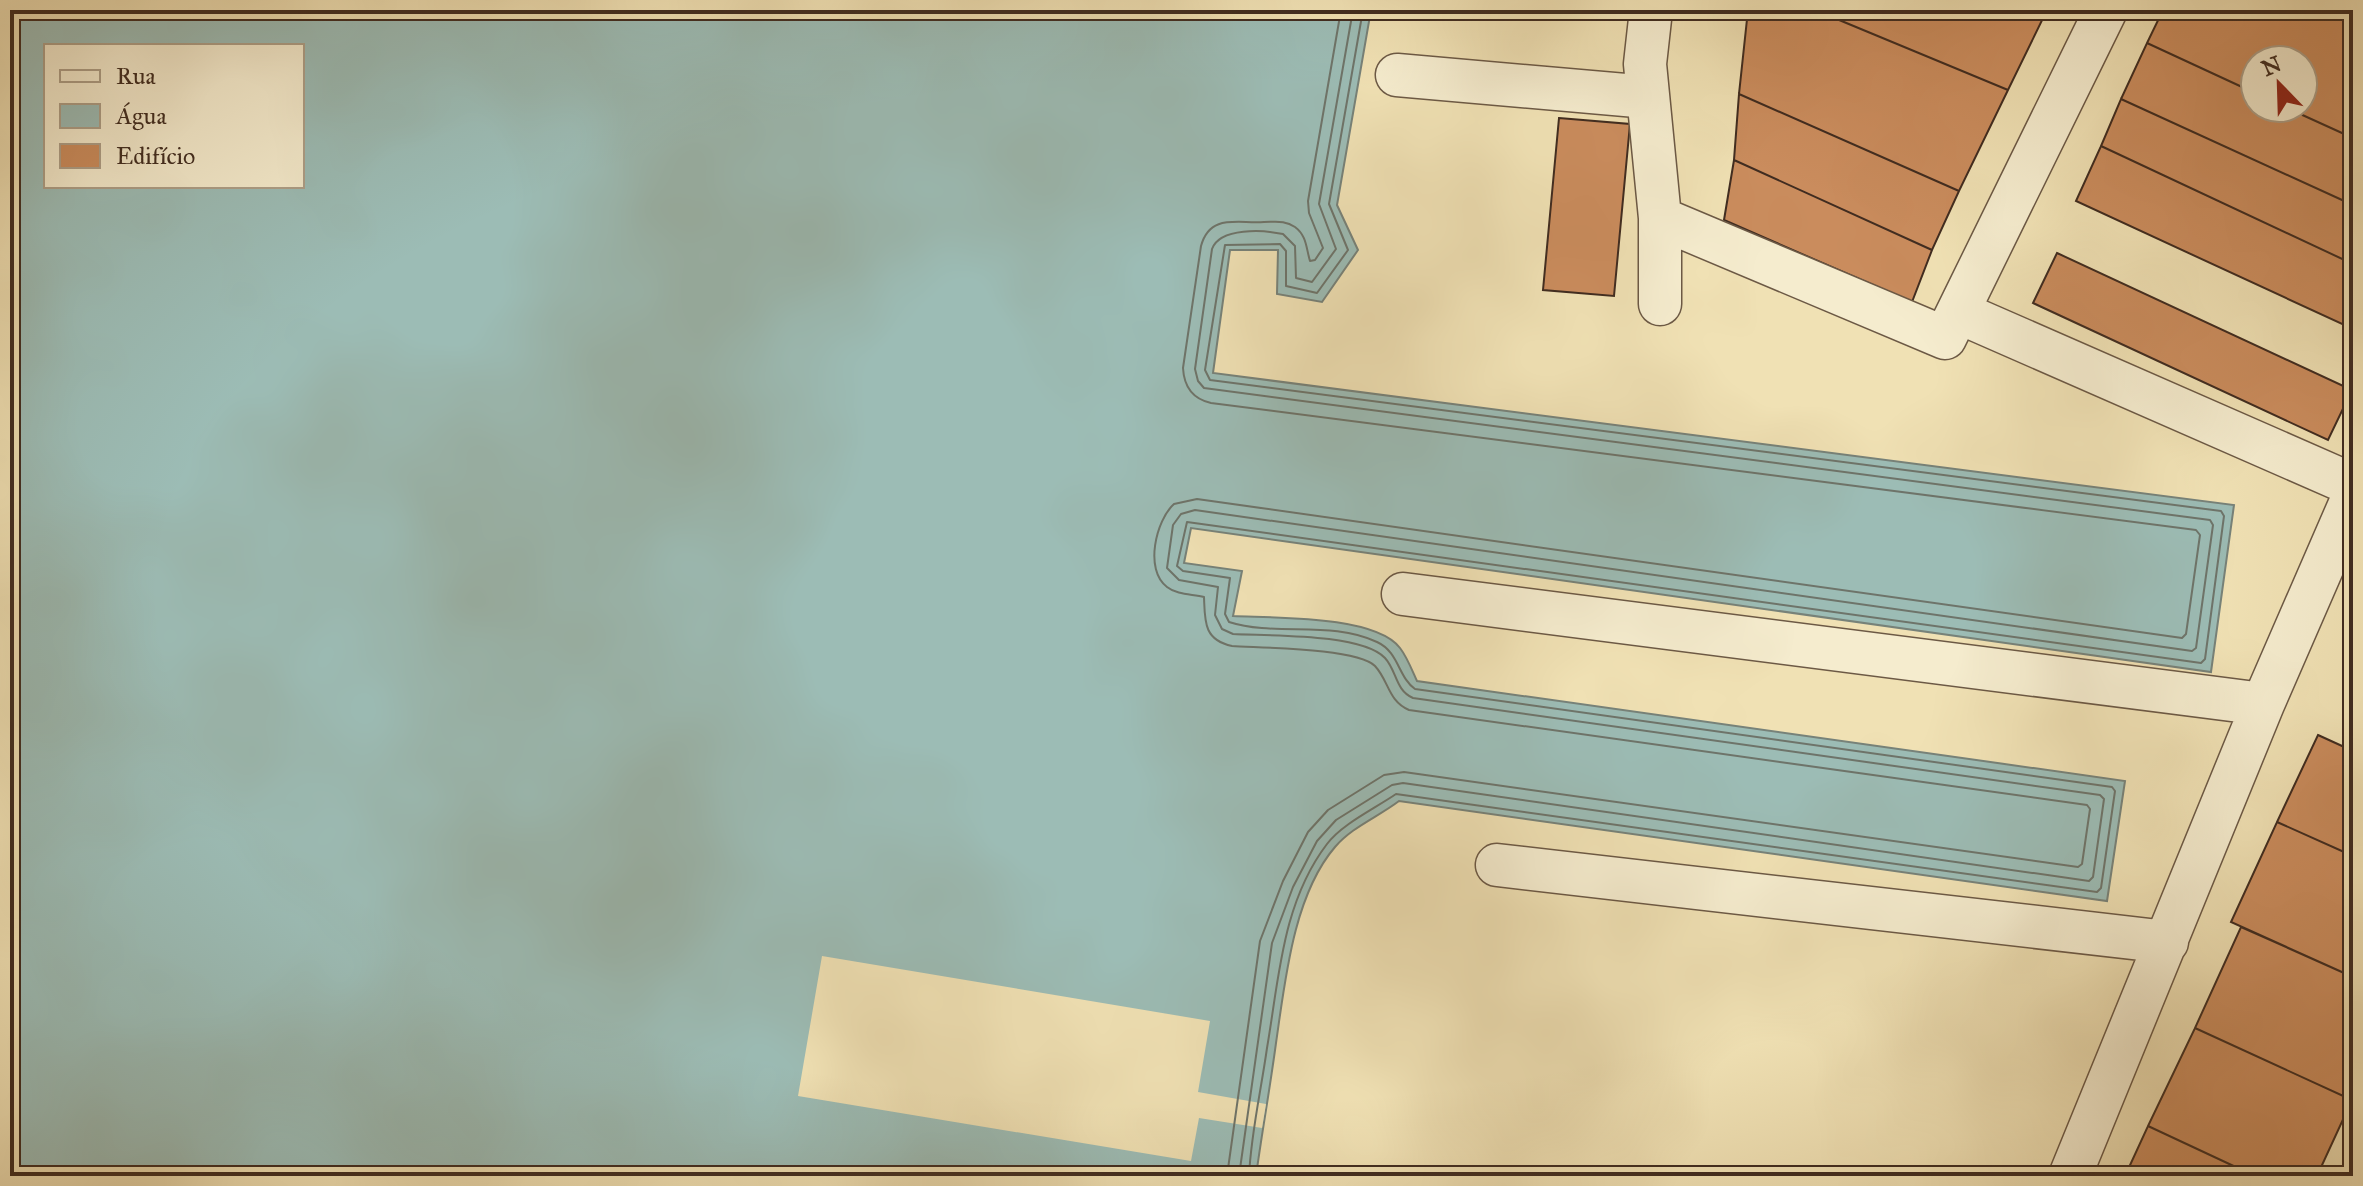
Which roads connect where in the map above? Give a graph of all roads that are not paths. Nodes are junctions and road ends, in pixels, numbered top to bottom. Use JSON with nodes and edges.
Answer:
{"nodes":[{"id":1,"x":1651,"y":10,"type":"edge"},
{"id":2,"x":2106,"y":10,"type":"edge"},
{"id":3,"x":1397,"y":75,"type":"dead end"},
{"id":4,"x":1648,"y":97,"type":"junction"},
{"id":5,"x":1660,"y":218,"type":"junction"},
{"id":6,"x":1660,"y":304,"type":"dead end"},
{"id":7,"x":1958,"y":312,"type":"junction"},
{"id":8,"x":2353,"y":485,"type":"edge"},
{"id":9,"x":2353,"y":497,"type":"edge"},
{"id":10,"x":1403,"y":594,"type":"dead end"},
{"id":11,"x":2263,"y":704,"type":"junction"},
{"id":12,"x":1497,"y":865,"type":"dead end"},
{"id":13,"x":2167,"y":942,"type":"junction"},
{"id":14,"x":2070,"y":1176,"type":"edge"}],
"edges":[{"from":1,"to":4,"type":"lane"},
{"from":2,"to":7,"type":"lane"},
{"from":3,"to":4,"type":"lane"},
{"from":4,"to":5,"type":"lane"},
{"from":5,"to":6,"type":"lane"},
{"from":5,"to":7,"type":"lane"},
{"from":7,"to":8,"type":"lane"},
{"from":9,"to":11,"type":"lane"},
{"from":10,"to":11,"type":"lane"},
{"from":11,"to":13,"type":"lane"},
{"from":12,"to":13,"type":"lane"},
{"from":13,"to":14,"type":"lane"}]}
